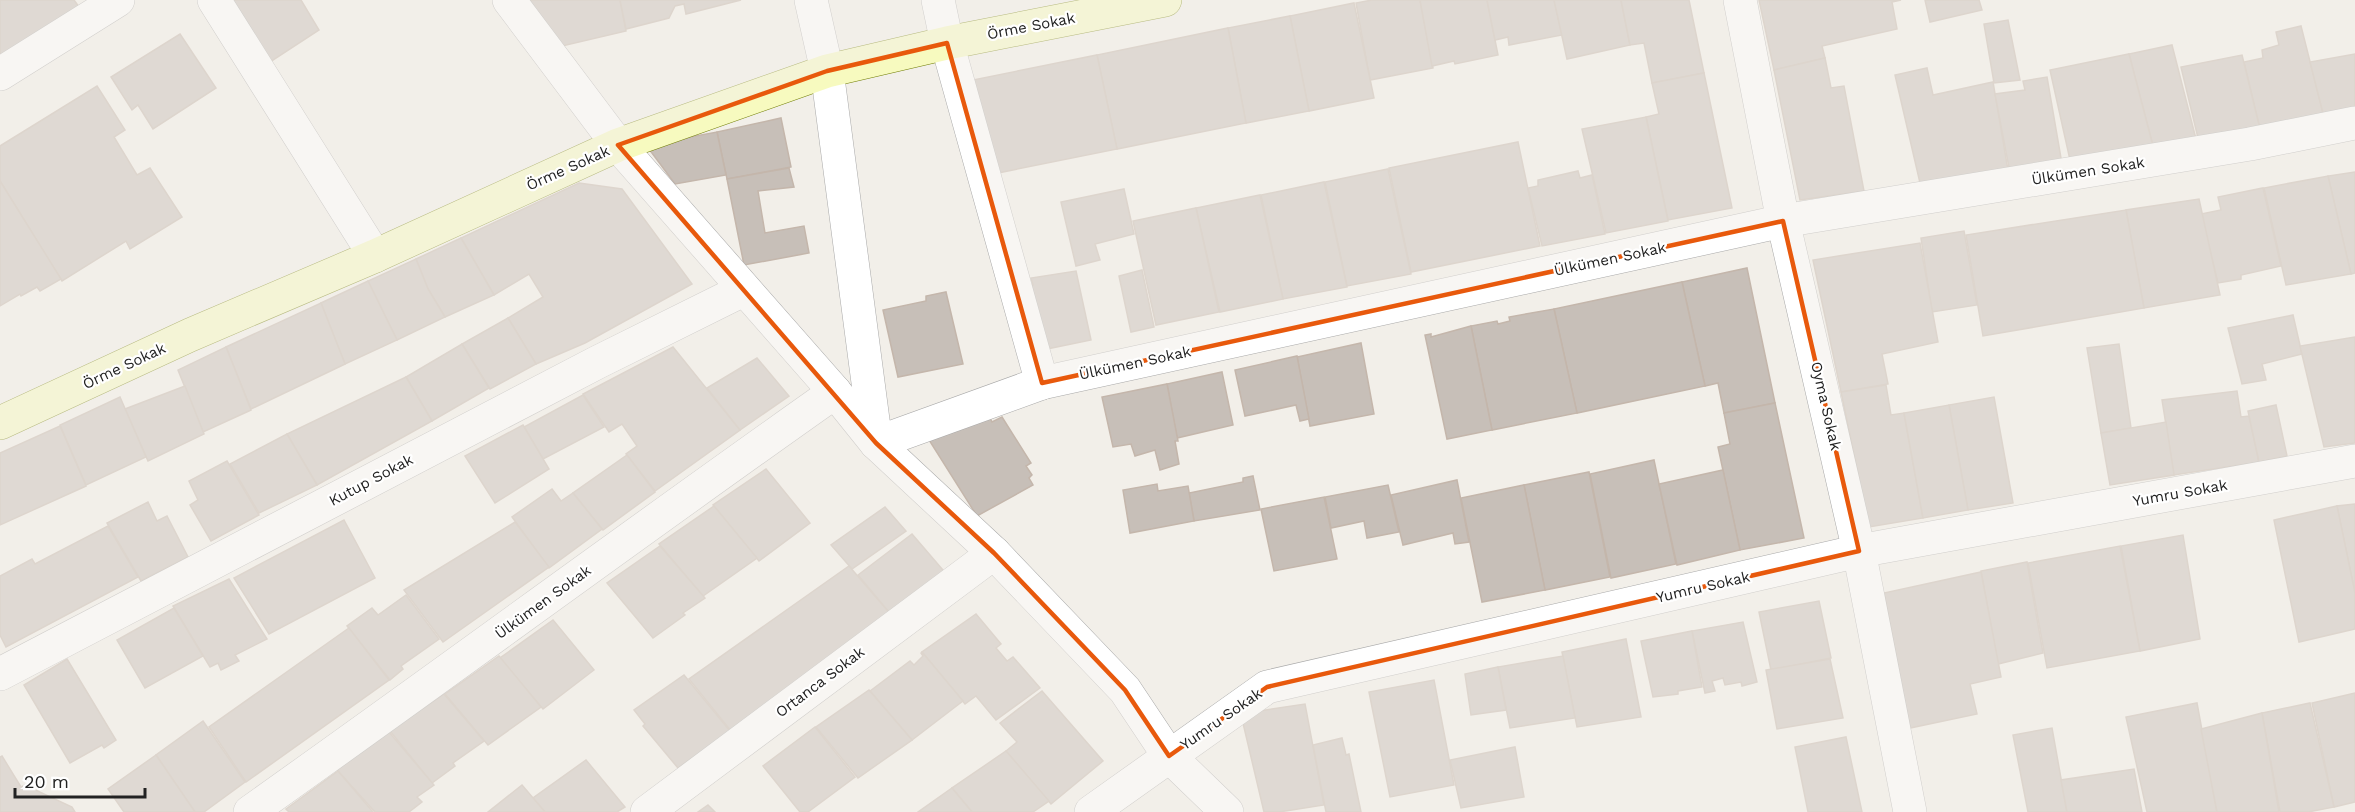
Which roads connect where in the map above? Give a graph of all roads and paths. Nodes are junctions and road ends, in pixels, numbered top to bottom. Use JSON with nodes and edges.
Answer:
{"nodes":[{"id":1,"x":118,"y":0,"type":"edge"},
{"id":2,"x":214,"y":0,"type":"edge"},
{"id":3,"x":509,"y":0,"type":"edge"},
{"id":4,"x":811,"y":0,"type":"edge"},
{"id":5,"x":938,"y":0,"type":"edge"},
{"id":6,"x":1165,"y":0,"type":"edge"},
{"id":7,"x":1740,"y":0,"type":"edge"},
{"id":8,"x":946,"y":43,"type":"junction"},
{"id":9,"x":827,"y":71,"type":"junction"},
{"id":10,"x":0,"y":74,"type":"edge"},
{"id":11,"x":2355,"y":123,"type":"edge"},
{"id":12,"x":618,"y":146,"type":"junction"},
{"id":13,"x":1783,"y":221,"type":"junction"},
{"id":14,"x":375,"y":256,"type":"junction"},
{"id":15,"x":743,"y":290,"type":"junction"},
{"id":16,"x":1042,"y":382,"type":"junction"},
{"id":17,"x":835,"y":392,"type":"junction"},
{"id":18,"x":0,"y":423,"type":"edge"},
{"id":19,"x":876,"y":443,"type":"junction"},
{"id":20,"x":2355,"y":461,"type":"edge"},
{"id":21,"x":1859,"y":551,"type":"junction"},
{"id":22,"x":994,"y":553,"type":"junction"},
{"id":23,"x":0,"y":674,"type":"edge"},
{"id":24,"x":1169,"y":756,"type":"junction"},
{"id":25,"x":250,"y":812,"type":"edge"},
{"id":26,"x":647,"y":812,"type":"edge"},
{"id":27,"x":1091,"y":812,"type":"edge"},
{"id":28,"x":1227,"y":812,"type":"edge"},
{"id":29,"x":1910,"y":812,"type":"edge"}],
"edges":[{"from":1,"to":10,"type":"street"},
{"from":2,"to":14,"type":"street"},
{"from":3,"to":12,"type":"street"},
{"from":4,"to":9,"type":"street"},
{"from":5,"to":8,"type":"street"},
{"from":6,"to":8,"type":"main road","name":"Örme Sokak"},
{"from":7,"to":13,"type":"street","name":"Oyma Sokak"},
{"from":8,"to":9,"type":"main road","name":"Örme Sokak"},
{"from":8,"to":16,"type":"street"},
{"from":9,"to":12,"type":"main road","name":"Örme Sokak"},
{"from":9,"to":19,"type":"street"},
{"from":11,"to":13,"type":"street","name":"Ülkümen Sokak"},
{"from":12,"to":14,"type":"main road","name":"Örme Sokak"},
{"from":12,"to":15,"type":"street"},
{"from":13,"to":16,"type":"street","name":"Ülkümen Sokak"},
{"from":13,"to":21,"type":"street","name":"Oyma Sokak"},
{"from":14,"to":18,"type":"main road","name":"Örme Sokak"},
{"from":15,"to":17,"type":"street"},
{"from":15,"to":23,"type":"street","name":"Kutup Sokak"},
{"from":16,"to":19,"type":"street","name":"Ülkümen Sokak"},
{"from":17,"to":19,"type":"street"},
{"from":17,"to":25,"type":"street","name":"Ülkümen Sokak"},
{"from":19,"to":22,"type":"street"},
{"from":20,"to":21,"type":"street","name":"Yumru Sokak"},
{"from":21,"to":24,"type":"street","name":"Yumru Sokak"},
{"from":21,"to":29,"type":"street","name":"Oyma Sokak"},
{"from":22,"to":24,"type":"street"},
{"from":22,"to":26,"type":"street","name":"Ortanca Sokak"},
{"from":24,"to":27,"type":"street","name":"Yumru Sokak"},
{"from":24,"to":28,"type":"street"}]}
